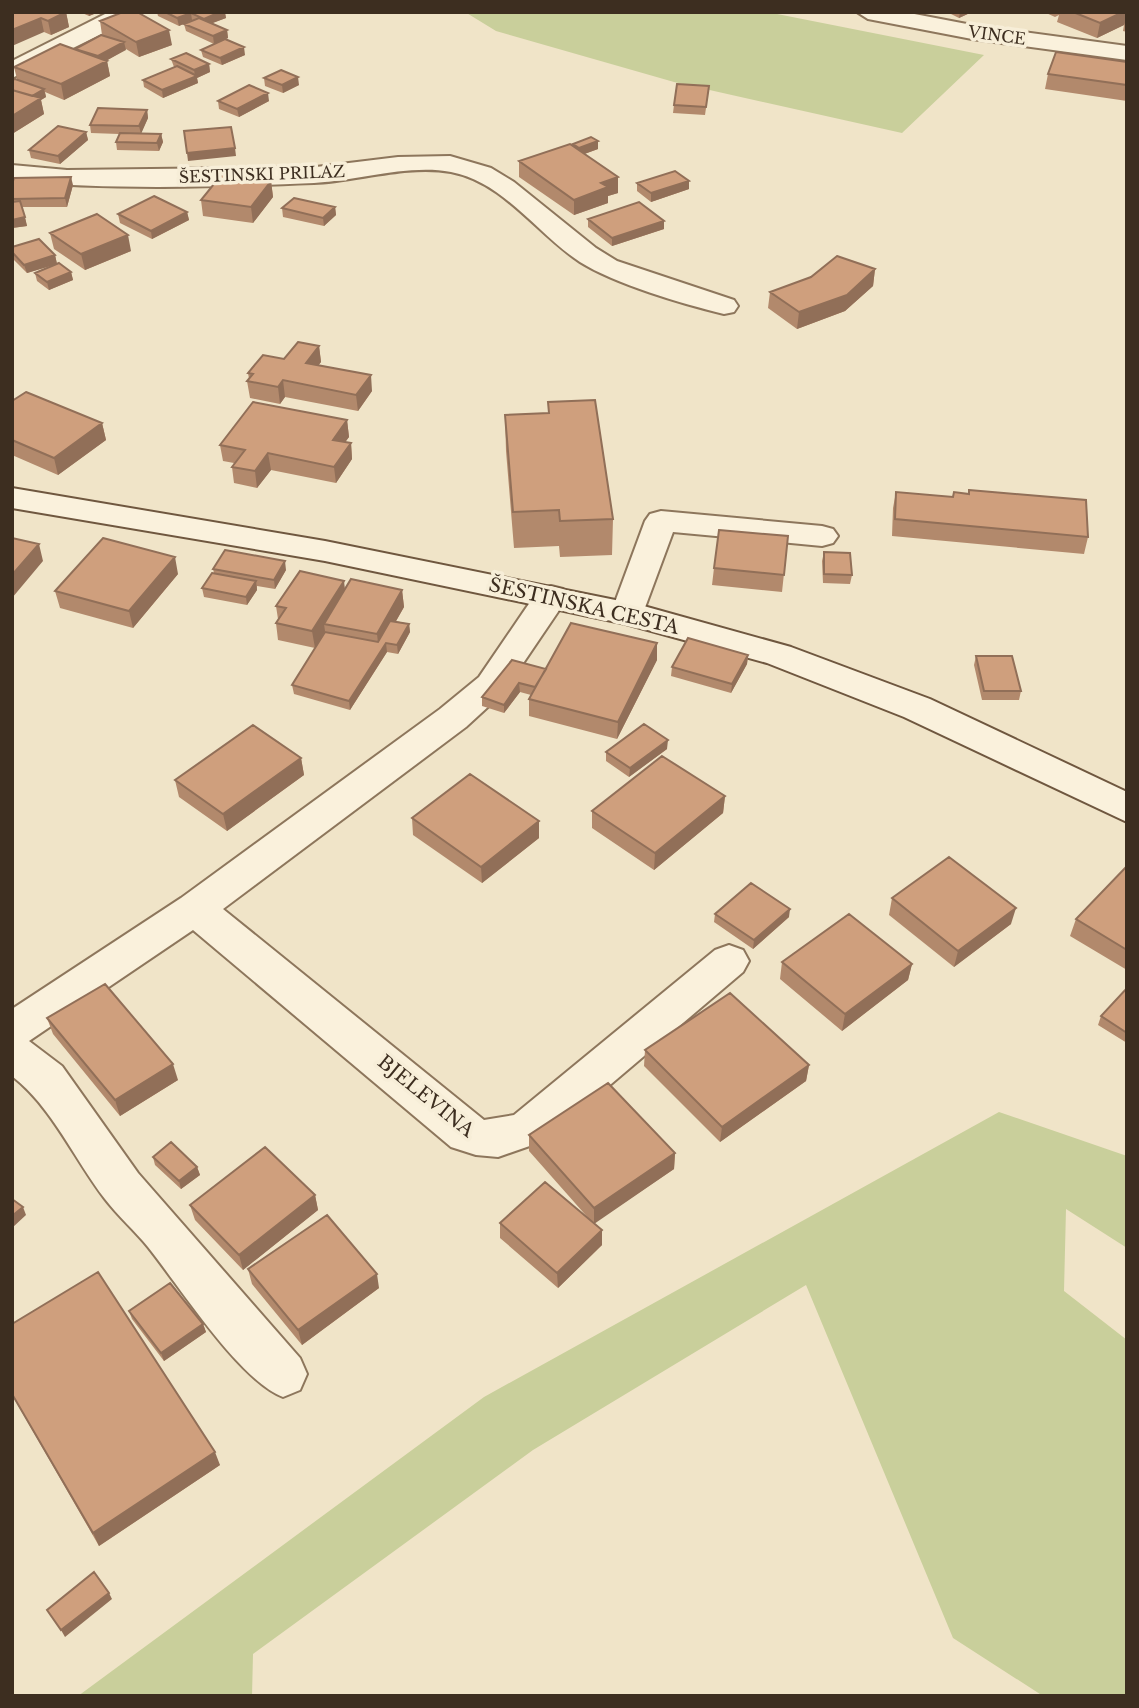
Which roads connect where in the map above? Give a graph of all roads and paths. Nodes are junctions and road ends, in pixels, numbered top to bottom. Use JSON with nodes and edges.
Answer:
{"nodes":[{"id":1,"x":128,"y":12,"type":"edge"},
{"id":2,"x":868,"y":12,"type":"edge"},
{"id":3,"x":1127,"y":53,"type":"edge"},
{"id":4,"x":12,"y":71,"type":"edge"},
{"id":5,"x":12,"y":173,"type":"edge"},
{"id":6,"x":724,"y":306,"type":"dead end"},
{"id":7,"x":12,"y":498,"type":"edge"},
{"id":8,"x":822,"y":536,"type":"dead end"},
{"id":9,"x":551,"y":597,"type":"junction"},
{"id":10,"x":628,"y":613,"type":"junction"},
{"id":11,"x":1127,"y":808,"type":"edge"},
{"id":12,"x":195,"y":909,"type":"junction"},
{"id":13,"x":729,"y":961,"type":"dead end"},
{"id":14,"x":12,"y":1031,"type":"edge"},
{"id":15,"x":12,"y":1052,"type":"edge"},
{"id":16,"x":283,"y":1374,"type":"dead end"}],
"edges":[{"from":1,"to":4,"type":"street"},
{"from":2,"to":3,"type":"street","name":"VINCE"},
{"from":5,"to":6,"type":"street","name":"ŠESTINSKI PRILAZ"},
{"from":7,"to":9,"type":"street","name":"ŠESTINSKA CESTA"},
{"from":8,"to":10,"type":"street"},
{"from":9,"to":10,"type":"street","name":"ŠESTINSKA CESTA"},
{"from":9,"to":12,"type":"street"},
{"from":10,"to":11,"type":"street","name":"ŠESTINSKA CESTA"},
{"from":12,"to":13,"type":"street","name":"BJELEVINA"},
{"from":12,"to":14,"type":"street"},
{"from":15,"to":16,"type":"street"}]}
